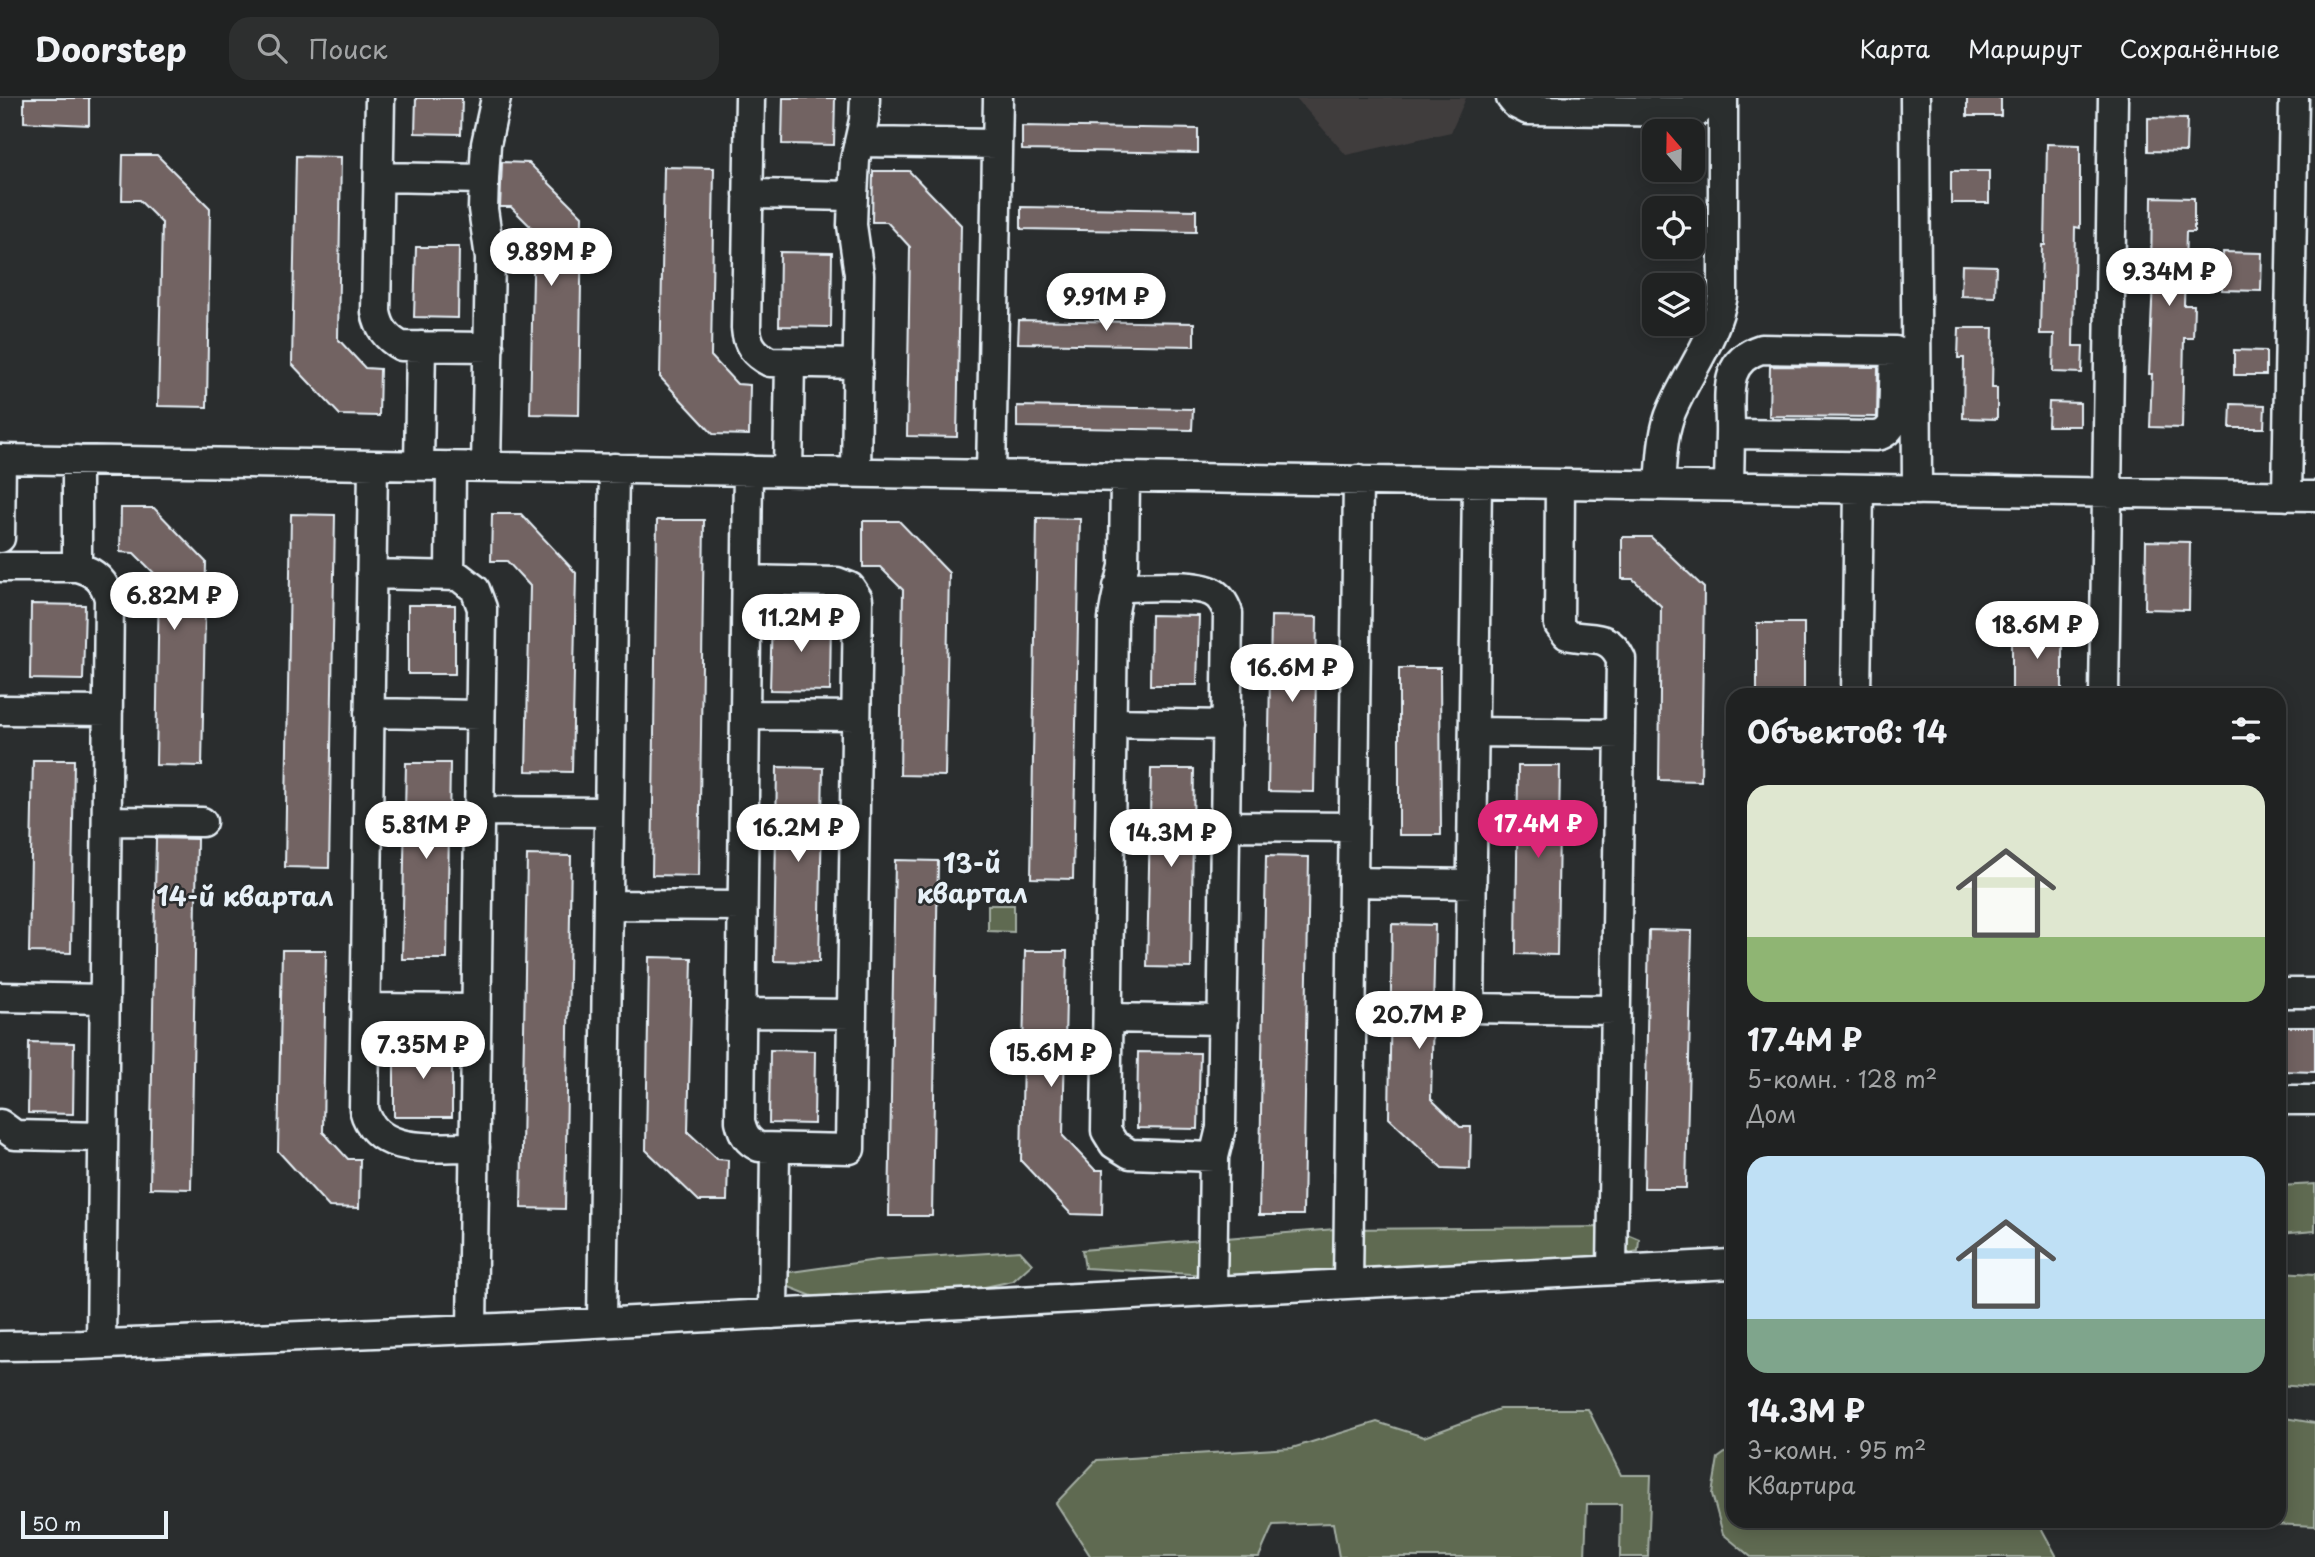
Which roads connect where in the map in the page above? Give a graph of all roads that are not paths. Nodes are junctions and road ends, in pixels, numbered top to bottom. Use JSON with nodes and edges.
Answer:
{"nodes":[{"id":1,"x":380,"y":98,"type":"edge"},
{"id":2,"x":495,"y":98,"type":"edge"},
{"id":3,"x":750,"y":98,"type":"edge"},
{"id":4,"x":865,"y":98,"type":"edge"},
{"id":5,"x":998,"y":98,"type":"edge"},
{"id":6,"x":1511,"y":98,"type":"edge"},
{"id":7,"x":1914,"y":98,"type":"edge"},
{"id":8,"x":2113,"y":98,"type":"edge"},
{"id":9,"x":2294,"y":98,"type":"edge"},
{"id":10,"x":1710,"y":105,"type":"edge"},
{"id":11,"x":859,"y":142,"type":"junction"},
{"id":12,"x":997,"y":144,"type":"junction"},
{"id":13,"x":379,"y":177,"type":"junction"},
{"id":14,"x":484,"y":179,"type":"junction"},
{"id":15,"x":748,"y":194,"type":"junction"},
{"id":16,"x":852,"y":195,"type":"junction"},
{"id":17,"x":421,"y":346,"type":"junction"},
{"id":18,"x":489,"y":347,"type":"junction"},
{"id":19,"x":1905,"y":351,"type":"junction"},
{"id":20,"x":790,"y":363,"type":"junction"},
{"id":21,"x":858,"y":364,"type":"junction"},
{"id":22,"x":1730,"y":434,"type":"junction"},
{"id":23,"x":1,"y":458,"type":"edge"},
{"id":24,"x":78,"y":460,"type":"junction"},
{"id":25,"x":373,"y":464,"type":"junction"},
{"id":26,"x":419,"y":465,"type":"junction"},
{"id":27,"x":452,"y":466,"type":"junction"},
{"id":28,"x":486,"y":467,"type":"junction"},
{"id":29,"x":614,"y":468,"type":"junction"},
{"id":30,"x":748,"y":470,"type":"junction"},
{"id":31,"x":788,"y":471,"type":"junction"},
{"id":32,"x":856,"y":472,"type":"junction"},
{"id":33,"x":991,"y":475,"type":"junction"},
{"id":34,"x":1125,"y":477,"type":"junction"},
{"id":35,"x":1358,"y":481,"type":"junction"},
{"id":36,"x":1477,"y":483,"type":"junction"},
{"id":37,"x":1560,"y":484,"type":"junction"},
{"id":38,"x":1660,"y":485,"type":"junction"},
{"id":39,"x":1729,"y":486,"type":"junction"},
{"id":40,"x":1859,"y":489,"type":"junction"},
{"id":41,"x":1917,"y":490,"type":"junction"},
{"id":42,"x":2106,"y":493,"type":"junction"},
{"id":43,"x":2287,"y":496,"type":"junction"},
{"id":44,"x":2315,"y":496,"type":"edge"},
{"id":45,"x":0,"y":538,"type":"edge"},
{"id":46,"x":0,"y":567,"type":"edge"},
{"id":47,"x":77,"y":567,"type":"junction"},
{"id":48,"x":371,"y":574,"type":"junction"},
{"id":49,"x":450,"y":574,"type":"junction"},
{"id":50,"x":747,"y":580,"type":"junction"},
{"id":51,"x":1118,"y":587,"type":"junction"},
{"id":52,"x":1856,"y":688,"type":"edge"},
{"id":53,"x":2104,"y":688,"type":"edge"},
{"id":54,"x":0,"y":709,"type":"edge"},
{"id":55,"x":108,"y":711,"type":"junction"},
{"id":56,"x":369,"y":713,"type":"junction"},
{"id":57,"x":480,"y":715,"type":"junction"},
{"id":58,"x":745,"y":715,"type":"junction"},
{"id":59,"x":856,"y":716,"type":"junction"},
{"id":60,"x":1112,"y":723,"type":"junction"},
{"id":61,"x":1227,"y":725,"type":"junction"},
{"id":62,"x":1474,"y":732,"type":"junction"},
{"id":63,"x":1620,"y":734,"type":"junction"},
{"id":64,"x":479,"y":811,"type":"junction"},
{"id":65,"x":609,"y":812,"type":"junction"},
{"id":66,"x":107,"y":821,"type":"junction"},
{"id":67,"x":202,"y":822,"type":"dead end"},
{"id":68,"x":1225,"y":825,"type":"junction"},
{"id":69,"x":1354,"y":827,"type":"junction"},
{"id":70,"x":1353,"y":882,"type":"junction"},
{"id":71,"x":1472,"y":884,"type":"junction"},
{"id":72,"x":608,"y":905,"type":"junction"},
{"id":73,"x":742,"y":906,"type":"junction"},
{"id":74,"x":2286,"y":993,"type":"edge"},
{"id":75,"x":2315,"y":993,"type":"edge"},
{"id":76,"x":0,"y":997,"type":"edge"},
{"id":77,"x":105,"y":999,"type":"junction"},
{"id":78,"x":365,"y":1008,"type":"junction"},
{"id":79,"x":476,"y":1009,"type":"junction"},
{"id":80,"x":1616,"y":1010,"type":"junction"},
{"id":81,"x":741,"y":1013,"type":"junction"},
{"id":82,"x":852,"y":1014,"type":"junction"},
{"id":83,"x":1108,"y":1018,"type":"junction"},
{"id":84,"x":1223,"y":1020,"type":"junction"},
{"id":85,"x":2286,"y":1100,"type":"edge"},
{"id":86,"x":2315,"y":1100,"type":"edge"},
{"id":87,"x":0,"y":1124,"type":"edge"},
{"id":88,"x":103,"y":1137,"type":"junction"},
{"id":89,"x":475,"y":1147,"type":"junction"},
{"id":90,"x":775,"y":1149,"type":"junction"},
{"id":91,"x":1214,"y":1157,"type":"junction"},
{"id":92,"x":1726,"y":1264,"type":"edge"},
{"id":93,"x":1612,"y":1270,"type":"junction"},
{"id":94,"x":1348,"y":1284,"type":"junction"},
{"id":95,"x":1212,"y":1291,"type":"junction"},
{"id":96,"x":773,"y":1314,"type":"junction"},
{"id":97,"x":602,"y":1322,"type":"junction"},
{"id":98,"x":472,"y":1329,"type":"junction"},
{"id":99,"x":101,"y":1344,"type":"junction"},
{"id":100,"x":0,"y":1346,"type":"edge"}],
"edges":[{"from":1,"to":13,"type":"street"},
{"from":2,"to":14,"type":"street"},
{"from":3,"to":15,"type":"street"},
{"from":4,"to":11,"type":"street"},
{"from":5,"to":12,"type":"street"},
{"from":6,"to":10,"type":"street"},
{"from":7,"to":19,"type":"street"},
{"from":8,"to":42,"type":"street"},
{"from":9,"to":43,"type":"street"},
{"from":10,"to":38,"type":"street"},
{"from":11,"to":12,"type":"street"},
{"from":11,"to":16,"type":"street"},
{"from":12,"to":33,"type":"street"},
{"from":13,"to":14,"type":"street"},
{"from":13,"to":17,"type":"street"},
{"from":14,"to":18,"type":"street"},
{"from":15,"to":16,"type":"street"},
{"from":15,"to":20,"type":"street"},
{"from":16,"to":21,"type":"street"},
{"from":17,"to":18,"type":"street"},
{"from":17,"to":26,"type":"street"},
{"from":18,"to":28,"type":"street"},
{"from":19,"to":22,"type":"street"},
{"from":19,"to":22,"type":"street"},
{"from":19,"to":41,"type":"street"},
{"from":20,"to":21,"type":"street"},
{"from":20,"to":31,"type":"street"},
{"from":21,"to":32,"type":"street"},
{"from":22,"to":39,"type":"street"},
{"from":23,"to":24,"type":"street"},
{"from":23,"to":45,"type":"street"},
{"from":24,"to":25,"type":"street"},
{"from":24,"to":47,"type":"street"},
{"from":25,"to":26,"type":"street"},
{"from":25,"to":48,"type":"street"},
{"from":26,"to":27,"type":"street"},
{"from":27,"to":28,"type":"street"},
{"from":27,"to":49,"type":"street"},
{"from":28,"to":29,"type":"street"},
{"from":29,"to":30,"type":"street"},
{"from":29,"to":65,"type":"street"},
{"from":30,"to":31,"type":"street"},
{"from":30,"to":50,"type":"street"},
{"from":31,"to":32,"type":"street"},
{"from":32,"to":33,"type":"street"},
{"from":33,"to":34,"type":"street"},
{"from":34,"to":35,"type":"street"},
{"from":34,"to":51,"type":"street"},
{"from":35,"to":36,"type":"street"},
{"from":35,"to":69,"type":"street"},
{"from":36,"to":37,"type":"street"},
{"from":36,"to":62,"type":"street"},
{"from":37,"to":38,"type":"street"},
{"from":37,"to":63,"type":"street"},
{"from":38,"to":39,"type":"street"},
{"from":39,"to":40,"type":"street"},
{"from":40,"to":41,"type":"street"},
{"from":40,"to":52,"type":"street"},
{"from":41,"to":42,"type":"street"},
{"from":42,"to":43,"type":"street"},
{"from":42,"to":53,"type":"street"},
{"from":43,"to":44,"type":"street"},
{"from":46,"to":47,"type":"street"},
{"from":47,"to":55,"type":"street"},
{"from":48,"to":49,"type":"street"},
{"from":48,"to":56,"type":"street"},
{"from":49,"to":57,"type":"street"},
{"from":50,"to":58,"type":"street"},
{"from":50,"to":59,"type":"street"},
{"from":51,"to":60,"type":"street"},
{"from":51,"to":61,"type":"street"},
{"from":54,"to":55,"type":"street"},
{"from":55,"to":66,"type":"street"},
{"from":56,"to":57,"type":"street"},
{"from":56,"to":78,"type":"street"},
{"from":57,"to":64,"type":"street"},
{"from":58,"to":59,"type":"street"},
{"from":58,"to":73,"type":"street"},
{"from":59,"to":82,"type":"street"},
{"from":60,"to":61,"type":"street"},
{"from":60,"to":83,"type":"street"},
{"from":61,"to":68,"type":"street"},
{"from":62,"to":63,"type":"street"},
{"from":62,"to":71,"type":"street"},
{"from":63,"to":80,"type":"street"},
{"from":64,"to":65,"type":"street"},
{"from":64,"to":79,"type":"street"},
{"from":65,"to":72,"type":"street"},
{"from":66,"to":67,"type":"street"},
{"from":66,"to":77,"type":"street"},
{"from":68,"to":69,"type":"street"},
{"from":68,"to":84,"type":"street"},
{"from":69,"to":70,"type":"street"},
{"from":70,"to":71,"type":"street"},
{"from":70,"to":94,"type":"street"},
{"from":71,"to":80,"type":"street"},
{"from":72,"to":73,"type":"street"},
{"from":72,"to":97,"type":"street"},
{"from":73,"to":81,"type":"street"},
{"from":74,"to":75,"type":"street"},
{"from":76,"to":77,"type":"street"},
{"from":77,"to":88,"type":"street"},
{"from":78,"to":79,"type":"street"},
{"from":78,"to":89,"type":"street"},
{"from":79,"to":89,"type":"street"},
{"from":80,"to":93,"type":"street"},
{"from":81,"to":82,"type":"street"},
{"from":81,"to":90,"type":"street"},
{"from":82,"to":90,"type":"street"},
{"from":83,"to":84,"type":"street"},
{"from":83,"to":91,"type":"street"},
{"from":84,"to":91,"type":"street"},
{"from":85,"to":86,"type":"street"},
{"from":87,"to":88,"type":"street"},
{"from":88,"to":99,"type":"street"},
{"from":89,"to":98,"type":"street"},
{"from":90,"to":96,"type":"street"},
{"from":91,"to":95,"type":"street"},
{"from":92,"to":93,"type":"street"},
{"from":93,"to":94,"type":"street"},
{"from":94,"to":95,"type":"street"},
{"from":95,"to":96,"type":"street"},
{"from":96,"to":97,"type":"street"},
{"from":97,"to":98,"type":"street"},
{"from":98,"to":99,"type":"street"},
{"from":99,"to":100,"type":"street"}]}
